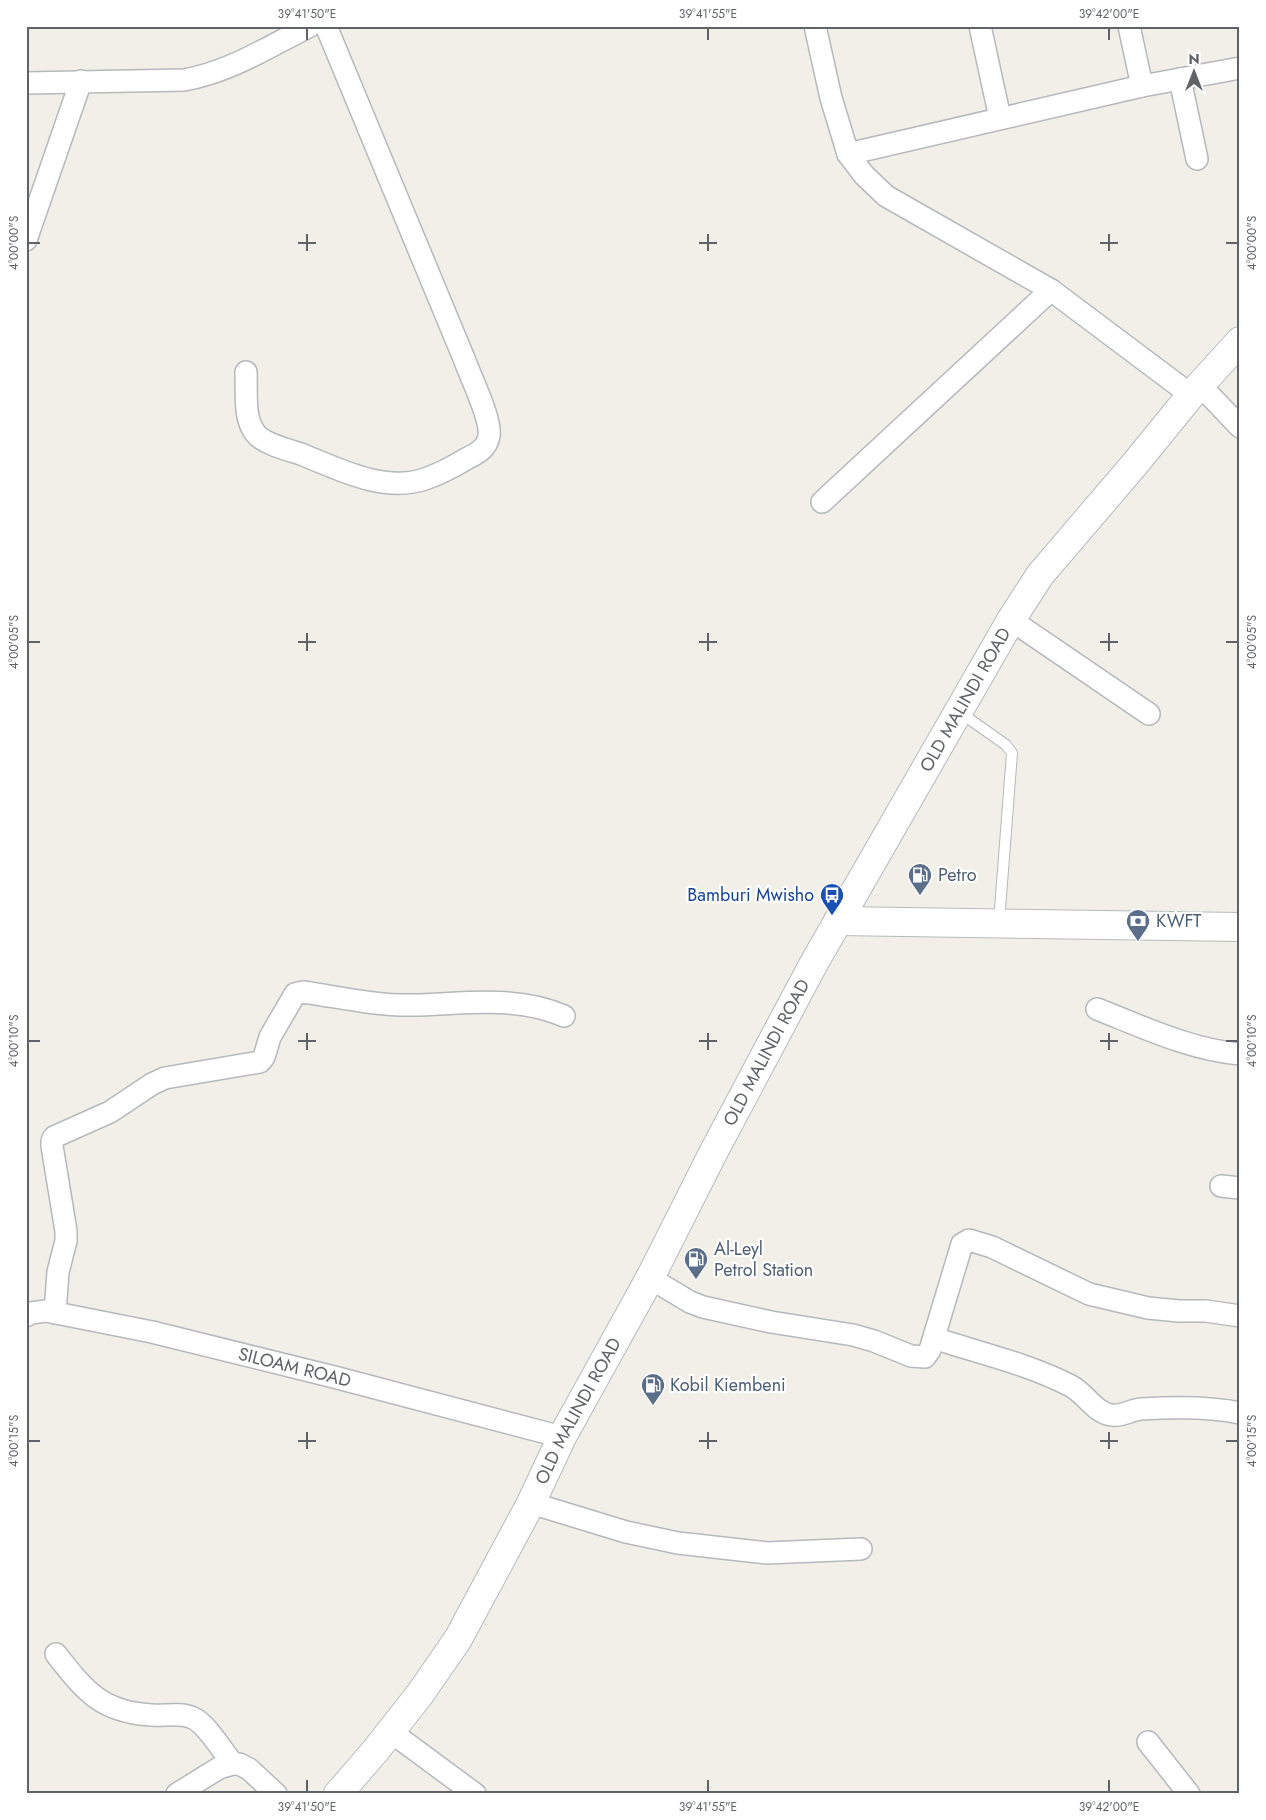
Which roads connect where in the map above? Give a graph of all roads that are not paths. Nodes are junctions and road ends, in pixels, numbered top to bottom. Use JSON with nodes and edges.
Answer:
{"nodes":[{"id":1,"x":310,"y":26,"type":"edge"},
{"id":2,"x":326,"y":26,"type":"edge"},
{"id":3,"x":815,"y":26,"type":"edge"},
{"id":4,"x":980,"y":26,"type":"edge"},
{"id":5,"x":1129,"y":26,"type":"edge"},
{"id":6,"x":1240,"y":68,"type":"edge"},
{"id":7,"x":1180,"y":79,"type":"junction"},
{"id":8,"x":81,"y":81,"type":"junction"},
{"id":9,"x":26,"y":83,"type":"edge"},
{"id":10,"x":1142,"y":86,"type":"junction"},
{"id":11,"x":1000,"y":118,"type":"junction"},
{"id":12,"x":848,"y":154,"type":"junction"},
{"id":13,"x":1197,"y":159,"type":"dead end"},
{"id":14,"x":26,"y":240,"type":"edge"},
{"id":15,"x":1051,"y":290,"type":"junction"},
{"id":16,"x":1240,"y":342,"type":"edge"},
{"id":17,"x":246,"y":372,"type":"dead end"},
{"id":18,"x":1196,"y":390,"type":"junction"},
{"id":19,"x":1240,"y":427,"type":"edge"},
{"id":20,"x":822,"y":502,"type":"dead end"},
{"id":21,"x":1011,"y":620,"type":"junction"},
{"id":22,"x":958,"y":711,"type":"junction"},
{"id":23,"x":1149,"y":714,"type":"dead end"},
{"id":24,"x":838,"y":922,"type":"junction"},
{"id":25,"x":999,"y":924,"type":"junction"},
{"id":26,"x":1240,"y":927,"type":"edge"},
{"id":27,"x":1097,"y":1009,"type":"dead end"},
{"id":28,"x":564,"y":1016,"type":"dead end"},
{"id":29,"x":1240,"y":1054,"type":"edge"},
{"id":30,"x":650,"y":1278,"type":"junction"},
{"id":31,"x":55,"y":1313,"type":"junction"},
{"id":32,"x":26,"y":1316,"type":"edge"},
{"id":33,"x":1240,"y":1316,"type":"edge"},
{"id":34,"x":934,"y":1338,"type":"junction"},
{"id":35,"x":1240,"y":1413,"type":"edge"},
{"id":36,"x":562,"y":1437,"type":"junction"},
{"id":37,"x":531,"y":1503,"type":"junction"},
{"id":38,"x":861,"y":1548,"type":"dead end"},
{"id":39,"x":56,"y":1654,"type":"dead end"},
{"id":40,"x":391,"y":1732,"type":"junction"},
{"id":41,"x":1148,"y":1742,"type":"dead end"},
{"id":42,"x":233,"y":1764,"type":"junction"},
{"id":43,"x":177,"y":1794,"type":"edge"},
{"id":44,"x":276,"y":1794,"type":"edge"},
{"id":45,"x":338,"y":1794,"type":"edge"},
{"id":46,"x":475,"y":1794,"type":"edge"},
{"id":47,"x":1189,"y":1794,"type":"edge"}],
"edges":[{"from":1,"to":8,"type":"street"},
{"from":2,"to":17,"type":"street"},
{"from":3,"to":12,"type":"street"},
{"from":4,"to":11,"type":"street"},
{"from":5,"to":10,"type":"street"},
{"from":6,"to":7,"type":"street"},
{"from":7,"to":10,"type":"street"},
{"from":7,"to":13,"type":"street"},
{"from":8,"to":9,"type":"street"},
{"from":8,"to":14,"type":"street"},
{"from":10,"to":11,"type":"street"},
{"from":11,"to":12,"type":"street"},
{"from":12,"to":15,"type":"street"},
{"from":15,"to":18,"type":"street"},
{"from":15,"to":20,"type":"street"},
{"from":16,"to":18,"type":"main road","name":"OLD MALINDI ROAD"},
{"from":18,"to":19,"type":"street"},
{"from":18,"to":21,"type":"main road","name":"OLD MALINDI ROAD"},
{"from":21,"to":22,"type":"main road","name":"OLD MALINDI ROAD"},
{"from":21,"to":23,"type":"street"},
{"from":22,"to":24,"type":"main road","name":"OLD MALINDI ROAD"},
{"from":22,"to":25,"type":"lane"},
{"from":24,"to":25,"type":"main road"},
{"from":24,"to":30,"type":"main road","name":"OLD MALINDI ROAD"},
{"from":25,"to":26,"type":"main road"},
{"from":27,"to":29,"type":"street"},
{"from":28,"to":31,"type":"street"},
{"from":30,"to":34,"type":"street"},
{"from":30,"to":36,"type":"main road","name":"OLD MALINDI ROAD"},
{"from":31,"to":32,"type":"street","name":"SILOAM ROAD"},
{"from":31,"to":36,"type":"street","name":"SILOAM ROAD"},
{"from":33,"to":34,"type":"street"},
{"from":34,"to":35,"type":"street"},
{"from":36,"to":37,"type":"main road","name":"OLD MALINDI ROAD"},
{"from":37,"to":38,"type":"street"},
{"from":37,"to":40,"type":"main road","name":"OLD MALINDI ROAD"},
{"from":39,"to":42,"type":"street"},
{"from":40,"to":45,"type":"main road","name":"OLD MALINDI ROAD"},
{"from":40,"to":46,"type":"street"},
{"from":41,"to":47,"type":"street"},
{"from":42,"to":43,"type":"street"},
{"from":42,"to":44,"type":"street"}]}
